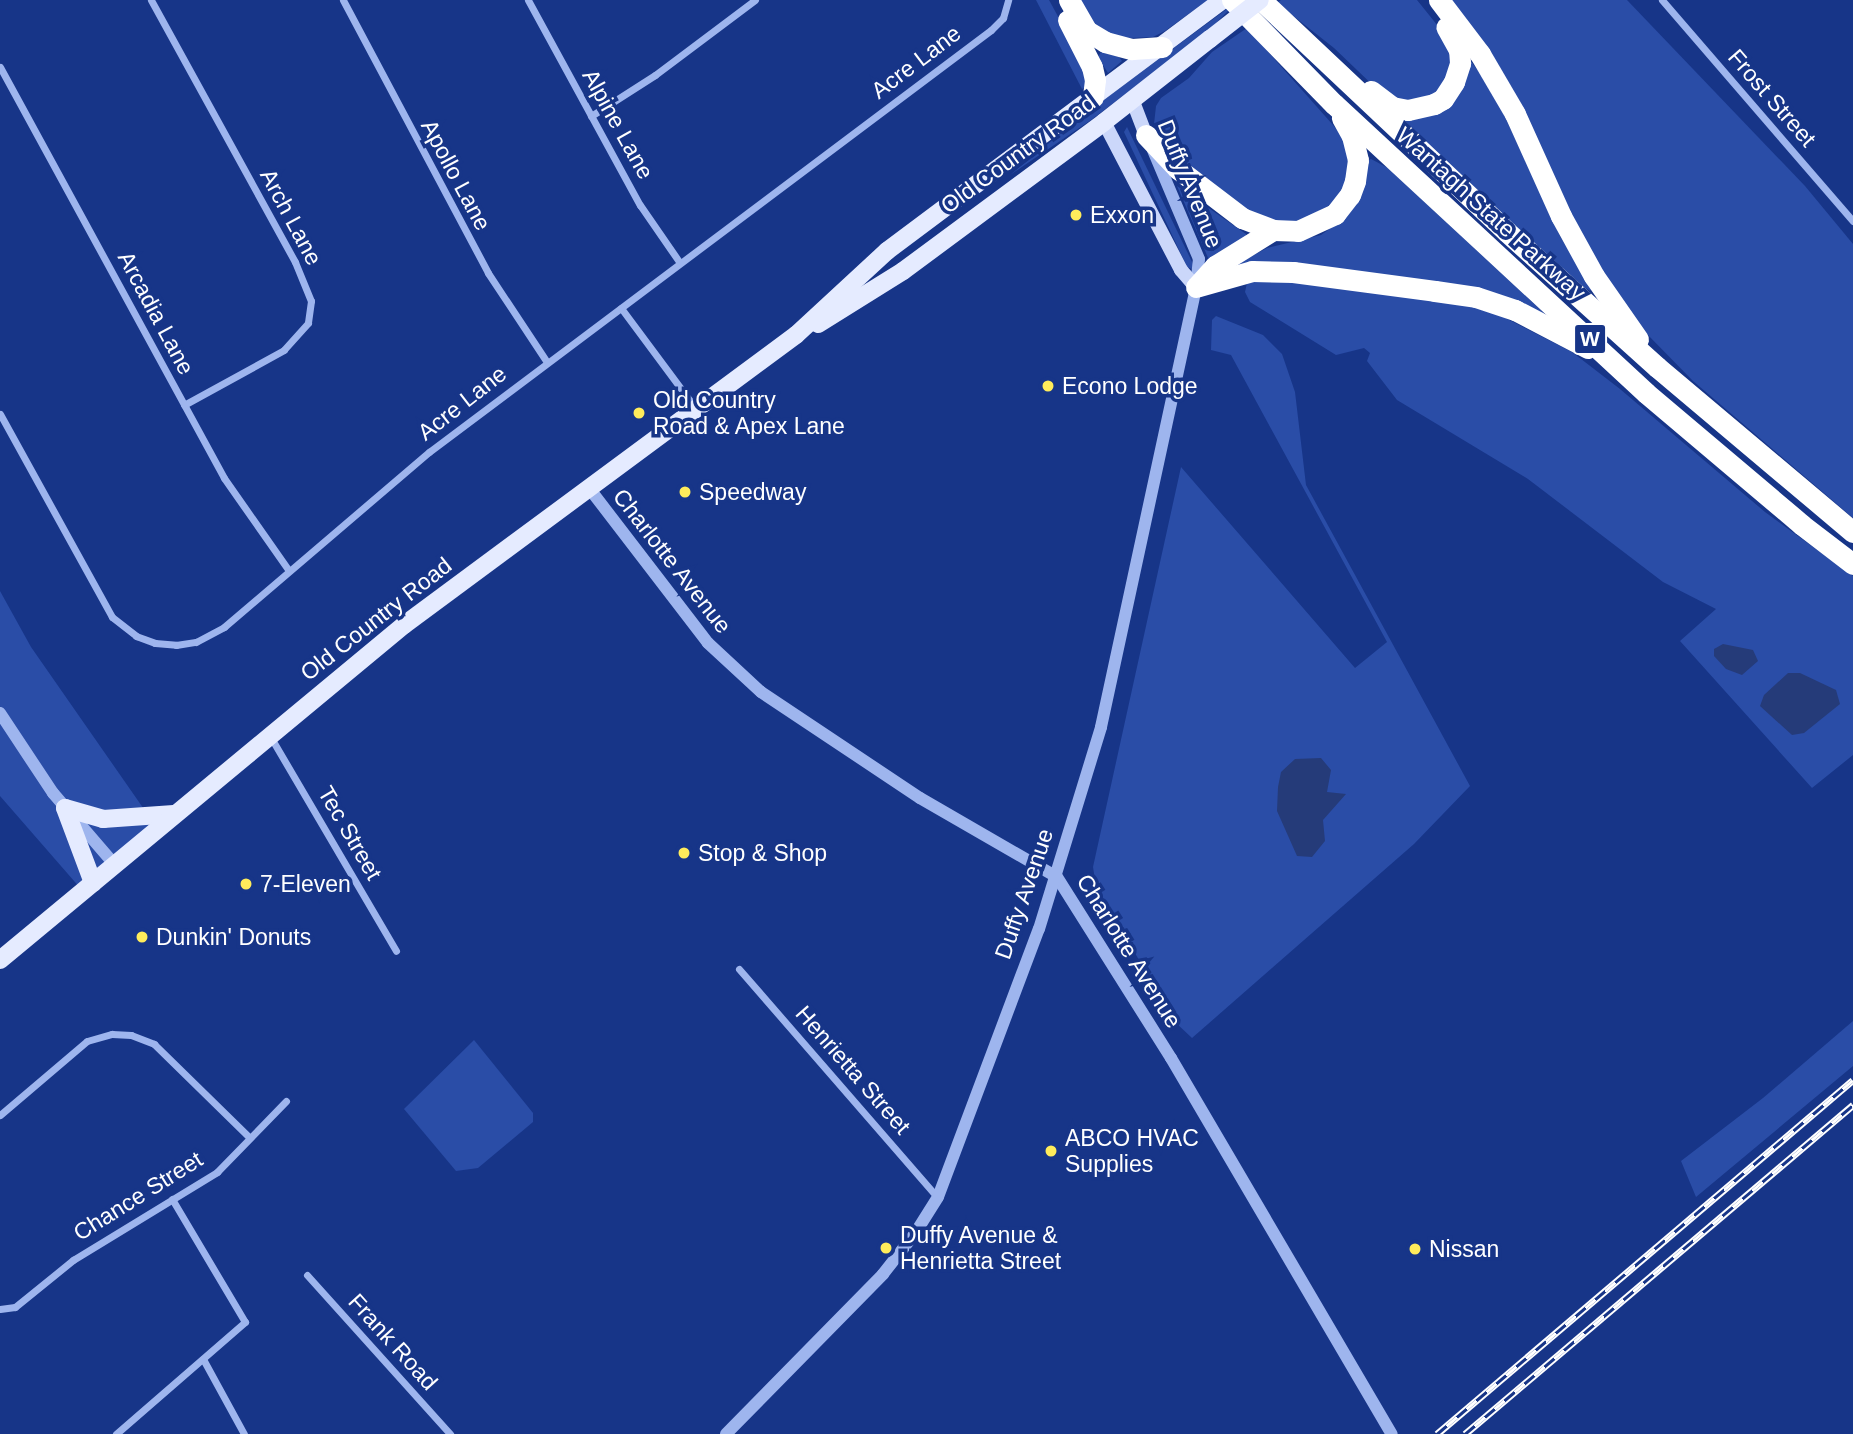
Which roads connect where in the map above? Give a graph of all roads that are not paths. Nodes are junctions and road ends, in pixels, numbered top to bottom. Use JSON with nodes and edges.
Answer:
{"nodes":[{"id":1,"x":151,"y":0,"type":"edge"},
{"id":2,"x":343,"y":0,"type":"edge"},
{"id":3,"x":528,"y":0,"type":"edge"},
{"id":4,"x":755,"y":0,"type":"edge"},
{"id":5,"x":1007,"y":0,"type":"edge"},
{"id":6,"x":1057,"y":0,"type":"edge"},
{"id":7,"x":1069,"y":0,"type":"edge"},
{"id":8,"x":1223,"y":0,"type":"edge"},
{"id":9,"x":1232,"y":0,"type":"edge"},
{"id":10,"x":1261,"y":0,"type":"edge"},
{"id":11,"x":1426,"y":0,"type":"edge"},
{"id":12,"x":1438,"y":0,"type":"edge"},
{"id":13,"x":1662,"y":0,"type":"edge"},
{"id":14,"x":1291,"y":30,"type":"junction"},
{"id":15,"x":1162,"y":47,"type":"junction"},
{"id":16,"x":0,"y":66,"type":"edge"},
{"id":17,"x":1093,"y":97,"type":"junction"},
{"id":18,"x":1132,"y":99,"type":"junction"},
{"id":19,"x":1334,"y":104,"type":"junction"},
{"id":20,"x":592,"y":116,"type":"junction"},
{"id":21,"x":1104,"y":122,"type":"junction"},
{"id":22,"x":1146,"y":135,"type":"junction"},
{"id":23,"x":1853,"y":221,"type":"edge"},
{"id":24,"x":1273,"y":230,"type":"junction"},
{"id":25,"x":680,"y":262,"type":"junction"},
{"id":26,"x":1196,"y":287,"type":"junction"},
{"id":27,"x":621,"y":308,"type":"junction"},
{"id":28,"x":796,"y":335,"type":"junction"},
{"id":29,"x":547,"y":362,"type":"junction"},
{"id":30,"x":1616,"y":363,"type":"junction"},
{"id":31,"x":1657,"y":367,"type":"junction"},
{"id":32,"x":184,"y":405,"type":"junction"},
{"id":33,"x":697,"y":410,"type":"junction"},
{"id":34,"x":0,"y":414,"type":"edge"},
{"id":35,"x":8,"y":428,"type":"junction"},
{"id":36,"x":0,"y":433,"type":"edge"},
{"id":37,"x":589,"y":488,"type":"junction"},
{"id":38,"x":1853,"y":532,"type":"edge"},
{"id":39,"x":1853,"y":564,"type":"edge"},
{"id":40,"x":289,"y":571,"type":"junction"},
{"id":41,"x":0,"y":713,"type":"edge"},
{"id":42,"x":270,"y":735,"type":"junction"},
{"id":43,"x":65,"y":807,"type":"junction"},
{"id":44,"x":174,"y":814,"type":"junction"},
{"id":45,"x":115,"y":865,"type":"junction"},
{"id":46,"x":1057,"y":877,"type":"junction"},
{"id":47,"x":93,"y":883,"type":"junction"},
{"id":48,"x":396,"y":951,"type":"dead end"},
{"id":49,"x":0,"y":960,"type":"edge"},
{"id":50,"x":738,"y":969,"type":"dead end"},
{"id":51,"x":286,"y":1101,"type":"dead end"},
{"id":52,"x":0,"y":1115,"type":"edge"},
{"id":53,"x":250,"y":1138,"type":"junction"},
{"id":54,"x":938,"y":1197,"type":"junction"},
{"id":55,"x":172,"y":1199,"type":"junction"},
{"id":56,"x":307,"y":1275,"type":"dead end"},
{"id":57,"x":0,"y":1310,"type":"edge"},
{"id":58,"x":203,"y":1359,"type":"junction"},
{"id":59,"x":116,"y":1434,"type":"edge"},
{"id":60,"x":244,"y":1434,"type":"edge"},
{"id":61,"x":450,"y":1434,"type":"edge"},
{"id":62,"x":726,"y":1434,"type":"edge"},
{"id":63,"x":1392,"y":1434,"type":"edge"}],
"edges":[{"from":1,"to":32,"type":"street","name":"Arch Lane"},
{"from":2,"to":29,"type":"street","name":"Apollo Lane"},
{"from":3,"to":20,"type":"street","name":"Alpine Lane"},
{"from":4,"to":20,"type":"street"},
{"from":5,"to":25,"type":"street","name":"Acre Lane"},
{"from":6,"to":17,"type":"highway"},
{"from":7,"to":15,"type":"highway"},
{"from":8,"to":15,"type":"main road","name":"Old Country Road"},
{"from":9,"to":19,"type":"highway","name":"Wantagh State Parkway","number":"W"},
{"from":10,"to":14,"type":"highway","name":"Wantagh State Parkway","number":"W"},
{"from":10,"to":18,"type":"main road","name":"Old Country Road","bridge":true},
{"from":11,"to":14,"type":"highway"},
{"from":12,"to":31,"type":"highway"},
{"from":13,"to":23,"type":"street","name":"Frost Street"},
{"from":14,"to":31,"type":"highway","name":"Wantagh State Parkway","number":"W"},
{"from":15,"to":17,"type":"main road","name":"Old Country Road"},
{"from":16,"to":32,"type":"street","name":"Arcadia Lane"},
{"from":17,"to":28,"type":"main road","name":"Old Country Road"},
{"from":18,"to":21,"type":"main road","name":"Old Country Road"},
{"from":18,"to":22,"type":"main road","name":"Duffy Avenue"},
{"from":19,"to":24,"type":"highway"},
{"from":19,"to":30,"type":"highway","name":"Wantagh State Parkway","number":"W"},
{"from":20,"to":25,"type":"street","name":"Alpine Lane"},
{"from":21,"to":26,"type":"main road","name":"Duffy Avenue"},
{"from":21,"to":28,"type":"main road","name":"Old Country Road"},
{"from":22,"to":24,"type":"highway"},
{"from":22,"to":26,"type":"street","name":"Duffy Avenue"},
{"from":24,"to":26,"type":"highway"},
{"from":25,"to":27,"type":"street","name":"Acre Lane"},
{"from":26,"to":30,"type":"highway"},
{"from":26,"to":46,"type":"street","name":"Duffy Avenue"},
{"from":27,"to":29,"type":"street","name":"Acre Lane"},
{"from":27,"to":33,"type":"street"},
{"from":28,"to":33,"type":"main road","name":"Old Country Road"},
{"from":29,"to":40,"type":"street","name":"Acre Lane"},
{"from":30,"to":39,"type":"highway","name":"Wantagh State Parkway","number":"W"},
{"from":31,"to":38,"type":"highway","name":"Wantagh State Parkway","number":"W"},
{"from":32,"to":40,"type":"street","name":"Arcadia Lane"},
{"from":33,"to":37,"type":"main road","name":"Old Country Road"},
{"from":34,"to":35,"type":"street","name":"Acre Lane"},
{"from":35,"to":36,"type":"street"},
{"from":35,"to":40,"type":"street","name":"Acre Lane"},
{"from":37,"to":42,"type":"main road","name":"Old Country Road"},
{"from":37,"to":46,"type":"street","name":"Charlotte Avenue"},
{"from":41,"to":43,"type":"street"},
{"from":42,"to":44,"type":"main road","name":"Old Country Road"},
{"from":42,"to":48,"type":"street","name":"Tec Street"},
{"from":43,"to":44,"type":"main road"},
{"from":43,"to":45,"type":"street"},
{"from":43,"to":47,"type":"main road"},
{"from":44,"to":45,"type":"main road","name":"Old Country Road"},
{"from":45,"to":47,"type":"main road","name":"Old Country Road"},
{"from":46,"to":54,"type":"street","name":"Duffy Avenue"},
{"from":46,"to":63,"type":"street","name":"Charlotte Avenue"},
{"from":47,"to":49,"type":"main road","name":"Old Country Road"},
{"from":50,"to":54,"type":"street","name":"Henrietta Street"},
{"from":51,"to":53,"type":"street","name":"Chance Street"},
{"from":52,"to":53,"type":"street"},
{"from":53,"to":55,"type":"street","name":"Chance Street"},
{"from":54,"to":62,"type":"street","name":"Duffy Avenue"},
{"from":55,"to":57,"type":"street","name":"Chance Street"},
{"from":55,"to":58,"type":"street"},
{"from":56,"to":61,"type":"street","name":"Frank Road"},
{"from":58,"to":59,"type":"street"},
{"from":58,"to":60,"type":"street"}]}
